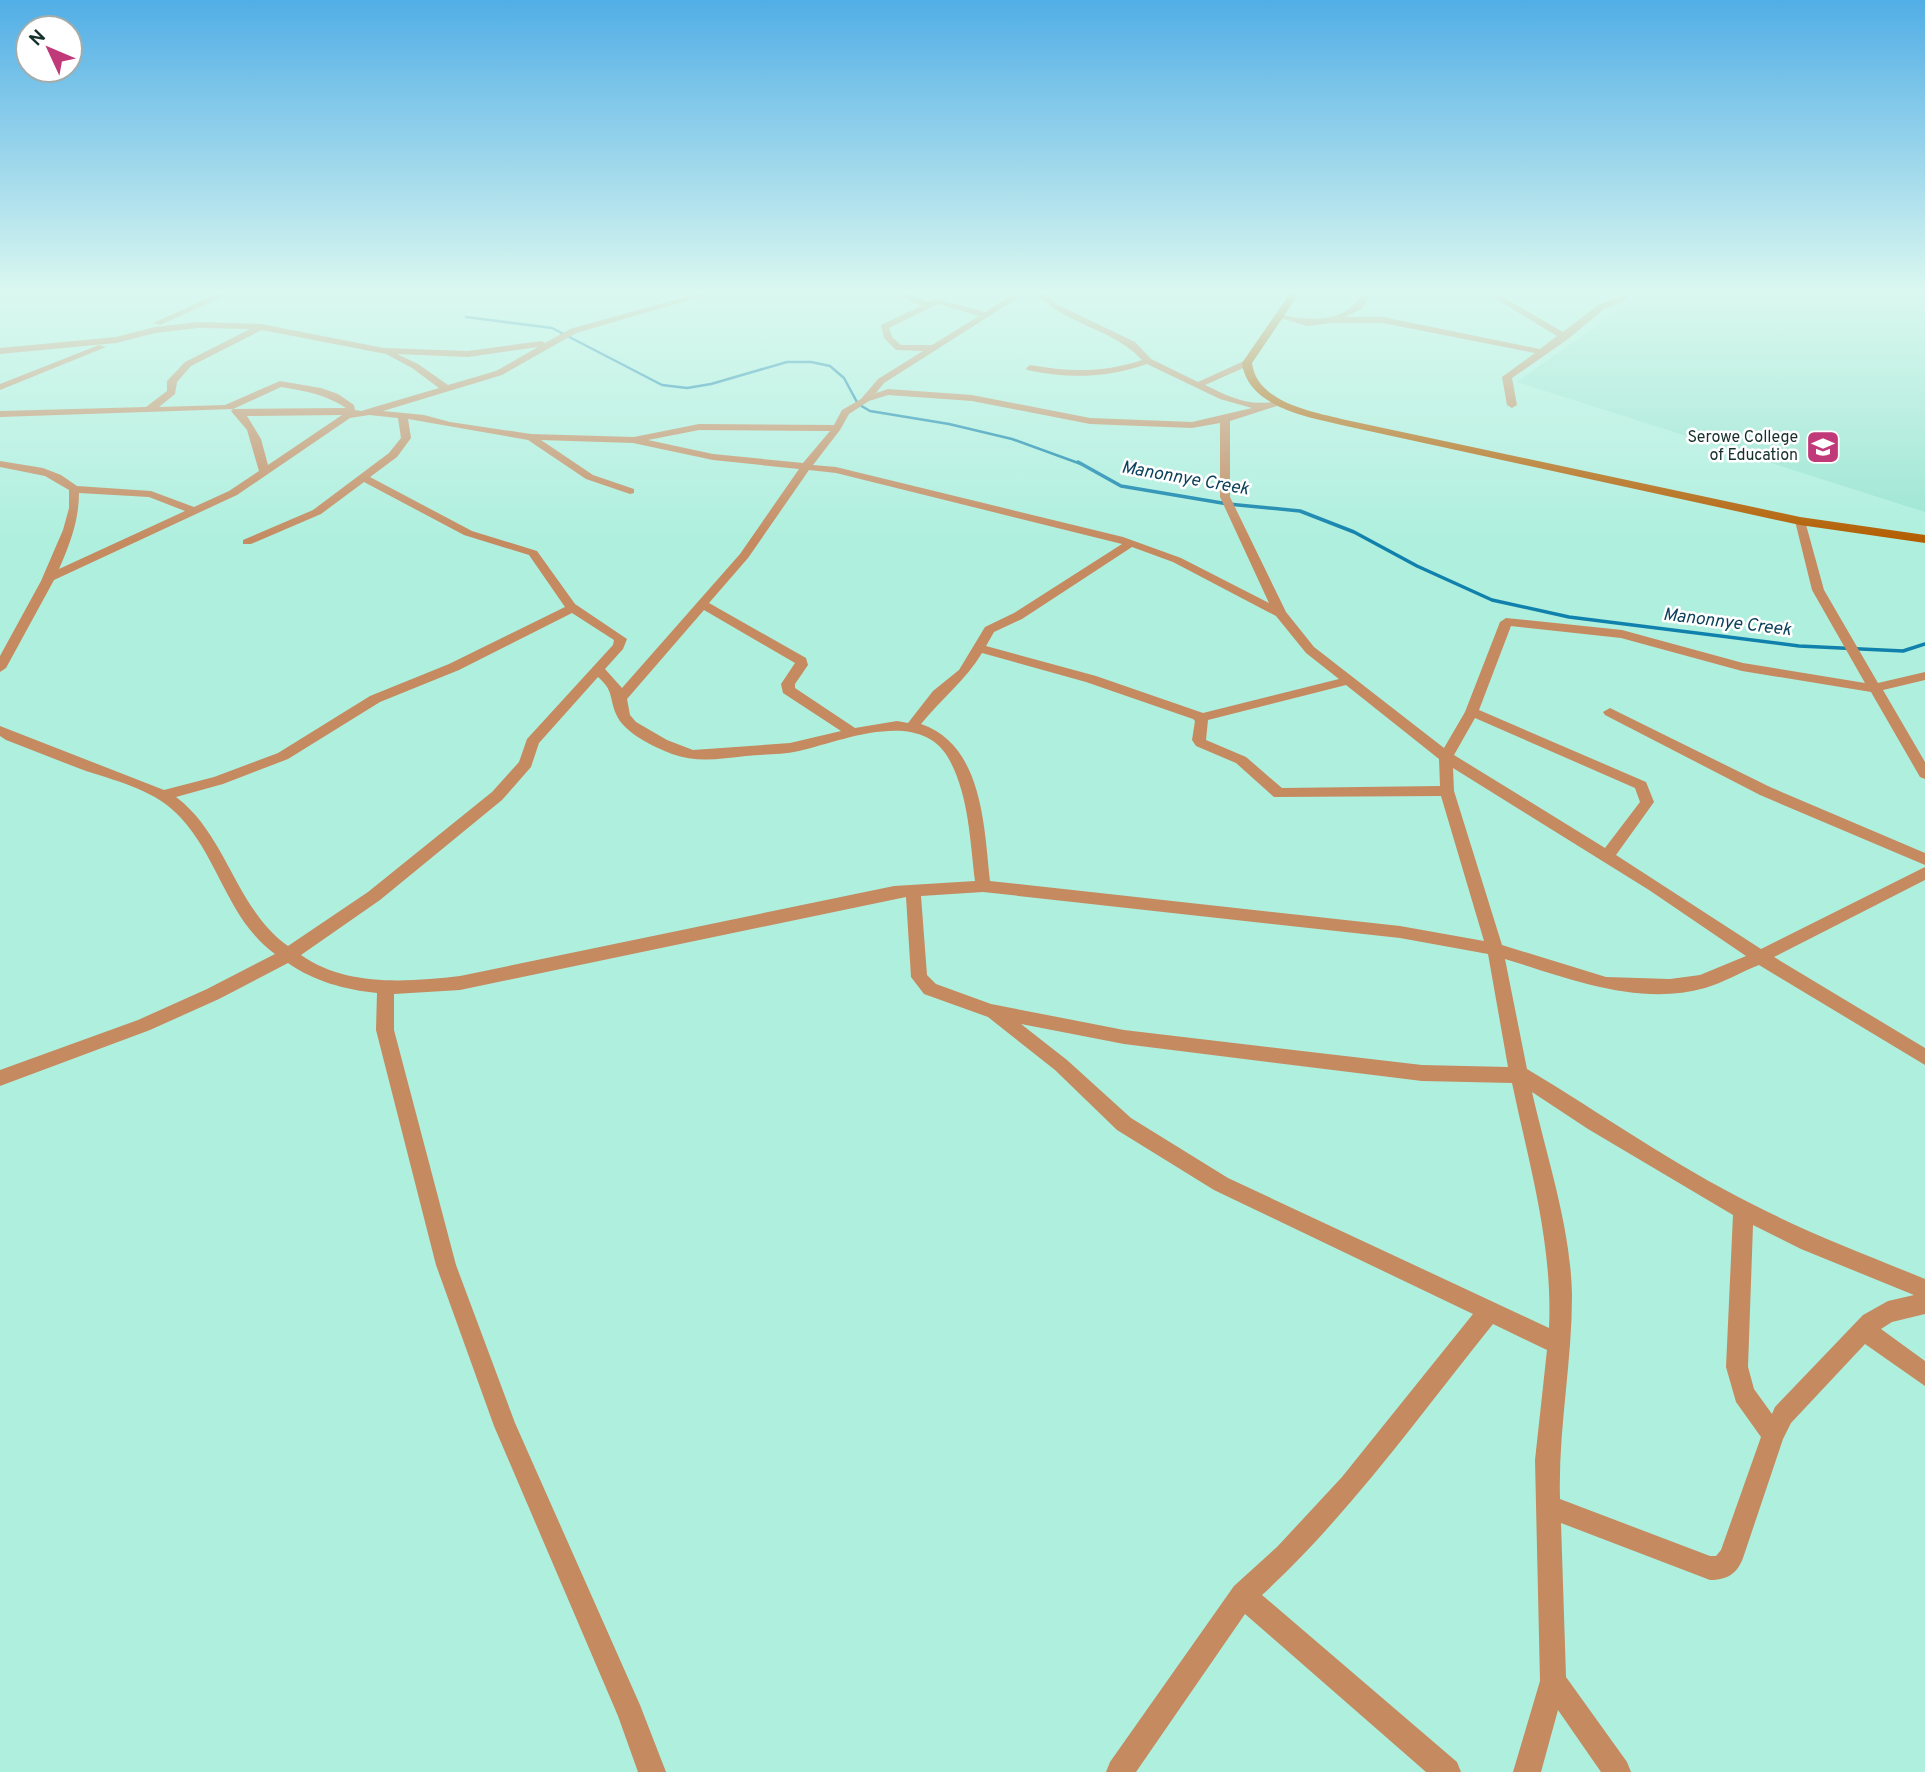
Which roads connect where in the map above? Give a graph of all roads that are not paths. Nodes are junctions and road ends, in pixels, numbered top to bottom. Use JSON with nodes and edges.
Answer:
{"nodes":[{"id":1,"x":31,"y":375,"type":"edge"},
{"id":2,"x":178,"y":375,"type":"edge"},
{"id":3,"x":427,"y":375,"type":"edge"},
{"id":4,"x":493,"y":375,"type":"edge"},
{"id":5,"x":891,"y":375,"type":"edge"},
{"id":6,"x":1178,"y":375,"type":"edge"},
{"id":7,"x":1220,"y":375,"type":"edge"},
{"id":8,"x":1248,"y":375,"type":"edge"},
{"id":9,"x":1510,"y":375,"type":"edge"},
{"id":10,"x":1198,"y":384,"type":"junction"},
{"id":11,"x":0,"y":387,"type":"edge"},
{"id":12,"x":447,"y":389,"type":"junction"},
{"id":13,"x":865,"y":400,"type":"junction"},
{"id":14,"x":1281,"y":403,"type":"junction"},
{"id":15,"x":1511,"y":405,"type":"dead end"},
{"id":16,"x":227,"y":408,"type":"junction"},
{"id":17,"x":150,"y":409,"type":"junction"},
{"id":18,"x":1264,"y":409,"type":"junction"},
{"id":19,"x":239,"y":413,"type":"junction"},
{"id":20,"x":359,"y":413,"type":"junction"},
{"id":21,"x":0,"y":414,"type":"edge"},
{"id":22,"x":403,"y":416,"type":"junction"},
{"id":23,"x":1225,"y":419,"type":"junction"},
{"id":24,"x":837,"y":428,"type":"junction"},
{"id":25,"x":531,"y":437,"type":"junction"},
{"id":26,"x":633,"y":440,"type":"junction"},
{"id":27,"x":0,"y":464,"type":"edge"},
{"id":28,"x":806,"y":467,"type":"junction"},
{"id":29,"x":265,"y":473,"type":"junction"},
{"id":30,"x":362,"y":477,"type":"junction"},
{"id":31,"x":74,"y":489,"type":"junction"},
{"id":32,"x":630,"y":491,"type":"dead end"},
{"id":33,"x":194,"y":511,"type":"junction"},
{"id":34,"x":1800,"y":520,"type":"junction"},
{"id":35,"x":1925,"y":539,"type":"edge"},
{"id":36,"x":247,"y":542,"type":"dead end"},
{"id":37,"x":1131,"y":543,"type":"junction"},
{"id":38,"x":46,"y":579,"type":"junction"},
{"id":39,"x":704,"y":605,"type":"junction"},
{"id":40,"x":572,"y":608,"type":"junction"},
{"id":41,"x":1280,"y":612,"type":"junction"},
{"id":42,"x":978,"y":648,"type":"junction"},
{"id":43,"x":0,"y":668,"type":"edge"},
{"id":44,"x":598,"y":670,"type":"junction"},
{"id":45,"x":1925,"y":676,"type":"edge"},
{"id":46,"x":1347,"y":681,"type":"junction"},
{"id":47,"x":1873,"y":688,"type":"junction"},
{"id":48,"x":620,"y":698,"type":"junction"},
{"id":49,"x":1472,"y":712,"type":"junction"},
{"id":50,"x":1611,"y":712,"type":"dead end"},
{"id":51,"x":1200,"y":718,"type":"junction"},
{"id":52,"x":913,"y":725,"type":"junction"},
{"id":53,"x":0,"y":730,"type":"edge"},
{"id":54,"x":853,"y":733,"type":"junction"},
{"id":55,"x":1446,"y":757,"type":"junction"},
{"id":56,"x":1925,"y":774,"type":"edge"},
{"id":57,"x":1447,"y":791,"type":"junction"},
{"id":58,"x":163,"y":795,"type":"junction"},
{"id":59,"x":1606,"y":856,"type":"junction"},
{"id":60,"x":1925,"y":859,"type":"edge"},
{"id":61,"x":1925,"y":873,"type":"edge"},
{"id":62,"x":983,"y":886,"type":"junction"},
{"id":63,"x":913,"y":890,"type":"junction"},
{"id":64,"x":1495,"y":949,"type":"junction"},
{"id":65,"x":286,"y":956,"type":"junction"},
{"id":66,"x":1760,"y":957,"type":"junction"},
{"id":67,"x":386,"y":989,"type":"junction"},
{"id":68,"x":990,"y":1011,"type":"junction"},
{"id":69,"x":1925,"y":1057,"type":"edge"},
{"id":70,"x":1521,"y":1075,"type":"junction"},
{"id":71,"x":0,"y":1078,"type":"edge"},
{"id":72,"x":1744,"y":1210,"type":"junction"},
{"id":73,"x":1925,"y":1289,"type":"edge"},
{"id":74,"x":1925,"y":1303,"type":"edge"},
{"id":75,"x":1490,"y":1310,"type":"junction"},
{"id":76,"x":1864,"y":1330,"type":"junction"},
{"id":77,"x":1559,"y":1344,"type":"junction"},
{"id":78,"x":1925,"y":1376,"type":"edge"},
{"id":79,"x":1773,"y":1435,"type":"junction"},
{"id":80,"x":1548,"y":1506,"type":"junction"},
{"id":81,"x":1243,"y":1595,"type":"junction"},
{"id":82,"x":1553,"y":1681,"type":"junction"},
{"id":83,"x":652,"y":1772,"type":"edge"},
{"id":84,"x":1120,"y":1772,"type":"edge"},
{"id":85,"x":1447,"y":1772,"type":"edge"},
{"id":86,"x":1527,"y":1772,"type":"edge"},
{"id":87,"x":1617,"y":1772,"type":"edge"}],
"edges":[{"from":1,"to":11,"type":"street"},
{"from":2,"to":17,"type":"street"},
{"from":3,"to":12,"type":"street"},
{"from":4,"to":12,"type":"street"},
{"from":5,"to":13,"type":"street"},
{"from":6,"to":10,"type":"street"},
{"from":7,"to":10,"type":"street"},
{"from":8,"to":14,"type":"street"},
{"from":9,"to":15,"type":"street"},
{"from":10,"to":18,"type":"street"},
{"from":12,"to":20,"type":"street"},
{"from":13,"to":23,"type":"street"},
{"from":13,"to":24,"type":"street"},
{"from":14,"to":18,"type":"street"},
{"from":14,"to":34,"type":"street"},
{"from":16,"to":17,"type":"street"},
{"from":16,"to":19,"type":"street"},
{"from":16,"to":20,"type":"street"},
{"from":17,"to":21,"type":"street"},
{"from":18,"to":23,"type":"street"},
{"from":19,"to":20,"type":"street"},
{"from":19,"to":29,"type":"street"},
{"from":20,"to":22,"type":"street"},
{"from":20,"to":29,"type":"street"},
{"from":22,"to":25,"type":"street"},
{"from":22,"to":30,"type":"street"},
{"from":23,"to":41,"type":"street"},
{"from":24,"to":26,"type":"street"},
{"from":24,"to":28,"type":"street"},
{"from":25,"to":26,"type":"street"},
{"from":25,"to":32,"type":"street"},
{"from":26,"to":28,"type":"street"},
{"from":27,"to":31,"type":"street"},
{"from":28,"to":37,"type":"street"},
{"from":28,"to":39,"type":"street"},
{"from":29,"to":33,"type":"street"},
{"from":30,"to":36,"type":"street"},
{"from":30,"to":40,"type":"street"},
{"from":31,"to":33,"type":"street"},
{"from":31,"to":38,"type":"street"},
{"from":33,"to":38,"type":"street"},
{"from":34,"to":35,"type":"street"},
{"from":34,"to":47,"type":"street"},
{"from":37,"to":41,"type":"street"},
{"from":37,"to":42,"type":"street"},
{"from":38,"to":43,"type":"street"},
{"from":39,"to":48,"type":"street"},
{"from":39,"to":54,"type":"street"},
{"from":40,"to":44,"type":"street"},
{"from":40,"to":58,"type":"street"},
{"from":41,"to":46,"type":"street"},
{"from":42,"to":51,"type":"street"},
{"from":42,"to":52,"type":"street"},
{"from":44,"to":48,"type":"street"},
{"from":44,"to":65,"type":"street"},
{"from":45,"to":47,"type":"street"},
{"from":46,"to":51,"type":"street"},
{"from":46,"to":55,"type":"street"},
{"from":47,"to":49,"type":"street"},
{"from":47,"to":56,"type":"street"},
{"from":48,"to":54,"type":"street"},
{"from":49,"to":55,"type":"street"},
{"from":49,"to":59,"type":"street"},
{"from":50,"to":60,"type":"street"},
{"from":51,"to":57,"type":"street"},
{"from":52,"to":54,"type":"street"},
{"from":52,"to":62,"type":"street"},
{"from":53,"to":58,"type":"street"},
{"from":55,"to":57,"type":"street"},
{"from":55,"to":59,"type":"street"},
{"from":57,"to":64,"type":"street"},
{"from":58,"to":65,"type":"street"},
{"from":59,"to":66,"type":"street"},
{"from":61,"to":66,"type":"street"},
{"from":62,"to":63,"type":"street"},
{"from":62,"to":64,"type":"street"},
{"from":63,"to":67,"type":"street"},
{"from":63,"to":68,"type":"street"},
{"from":64,"to":66,"type":"street"},
{"from":64,"to":70,"type":"street"},
{"from":65,"to":67,"type":"street"},
{"from":65,"to":71,"type":"street"},
{"from":66,"to":69,"type":"street"},
{"from":67,"to":83,"type":"street"},
{"from":68,"to":70,"type":"street"},
{"from":68,"to":75,"type":"street"},
{"from":70,"to":72,"type":"street"},
{"from":70,"to":77,"type":"street"},
{"from":72,"to":73,"type":"street"},
{"from":72,"to":79,"type":"street"},
{"from":74,"to":76,"type":"street"},
{"from":75,"to":77,"type":"street"},
{"from":75,"to":81,"type":"street"},
{"from":76,"to":78,"type":"street"},
{"from":76,"to":79,"type":"street"},
{"from":77,"to":80,"type":"street"},
{"from":79,"to":80,"type":"street"},
{"from":80,"to":82,"type":"street"},
{"from":81,"to":84,"type":"street"},
{"from":81,"to":85,"type":"street"},
{"from":82,"to":86,"type":"street"},
{"from":82,"to":87,"type":"street"}]}
